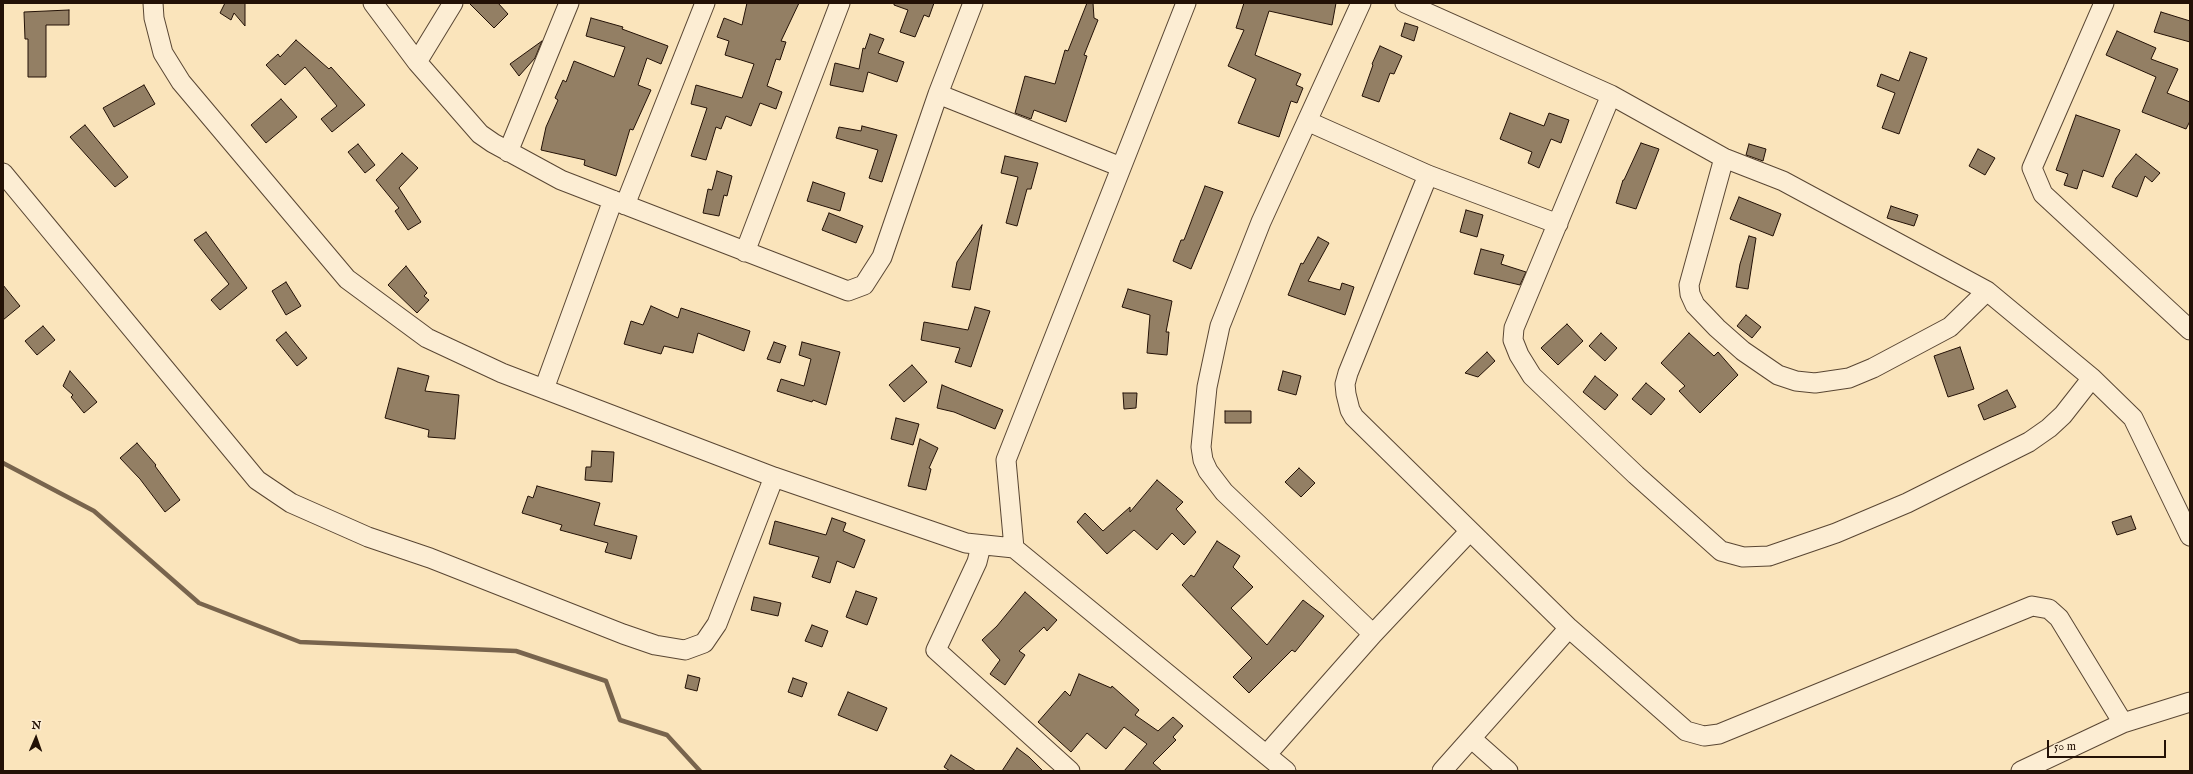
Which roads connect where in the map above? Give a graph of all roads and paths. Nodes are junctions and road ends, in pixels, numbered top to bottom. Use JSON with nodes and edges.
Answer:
{"nodes":[{"id":1,"x":152,"y":3,"type":"edge"},
{"id":2,"x":373,"y":3,"type":"edge"},
{"id":3,"x":453,"y":3,"type":"edge"},
{"id":4,"x":569,"y":3,"type":"edge"},
{"id":5,"x":705,"y":3,"type":"edge"},
{"id":6,"x":840,"y":3,"type":"edge"},
{"id":7,"x":973,"y":3,"type":"edge"},
{"id":8,"x":1186,"y":3,"type":"edge"},
{"id":9,"x":1361,"y":3,"type":"edge"},
{"id":10,"x":1405,"y":3,"type":"edge"},
{"id":11,"x":2104,"y":3,"type":"edge"},
{"id":12,"x":416,"y":62,"type":"junction"},
{"id":13,"x":938,"y":94,"type":"junction"},
{"id":14,"x":1610,"y":95,"type":"junction"},
{"id":15,"x":1307,"y":121,"type":"junction"},
{"id":16,"x":508,"y":152,"type":"junction"},
{"id":17,"x":1724,"y":158,"type":"junction"},
{"id":18,"x":1121,"y":167,"type":"junction"},
{"id":19,"x":3,"y":173,"type":"edge"},
{"id":20,"x":1428,"y":175,"type":"junction"},
{"id":21,"x":619,"y":203,"type":"junction"},
{"id":22,"x":1558,"y":224,"type":"junction"},
{"id":23,"x":746,"y":252,"type":"junction"},
{"id":24,"x":1987,"y":291,"type":"junction"},
{"id":25,"x":2190,"y":330,"type":"edge"},
{"id":26,"x":2092,"y":378,"type":"junction"},
{"id":27,"x":544,"y":389,"type":"junction"},
{"id":28,"x":774,"y":477,"type":"junction"},
{"id":29,"x":1470,"y":531,"type":"junction"},
{"id":30,"x":2190,"y":536,"type":"edge"},
{"id":31,"x":981,"y":546,"type":"junction"},
{"id":32,"x":1014,"y":548,"type":"junction"},
{"id":33,"x":1569,"y":628,"type":"junction"},
{"id":34,"x":1372,"y":634,"type":"junction"},
{"id":35,"x":2190,"y":702,"type":"edge"},
{"id":36,"x":2123,"y":723,"type":"junction"},
{"id":37,"x":1472,"y":739,"type":"junction"},
{"id":38,"x":1267,"y":754,"type":"junction"},
{"id":39,"x":1070,"y":771,"type":"edge"},
{"id":40,"x":1286,"y":771,"type":"edge"},
{"id":41,"x":1442,"y":771,"type":"edge"},
{"id":42,"x":1508,"y":771,"type":"edge"},
{"id":43,"x":2021,"y":771,"type":"edge"}],
"edges":[{"from":1,"to":27,"type":"street"},
{"from":2,"to":12,"type":"street"},
{"from":3,"to":12,"type":"street"},
{"from":4,"to":16,"type":"street"},
{"from":5,"to":21,"type":"street"},
{"from":6,"to":23,"type":"street"},
{"from":7,"to":13,"type":"street"},
{"from":8,"to":18,"type":"street"},
{"from":9,"to":15,"type":"street"},
{"from":10,"to":14,"type":"street"},
{"from":11,"to":25,"type":"street"},
{"from":12,"to":16,"type":"street"},
{"from":13,"to":18,"type":"street"},
{"from":13,"to":23,"type":"street"},
{"from":14,"to":17,"type":"street"},
{"from":14,"to":22,"type":"street"},
{"from":15,"to":20,"type":"street"},
{"from":15,"to":34,"type":"street"},
{"from":16,"to":21,"type":"street"},
{"from":17,"to":24,"type":"street"},
{"from":17,"to":24,"type":"street"},
{"from":18,"to":32,"type":"street"},
{"from":19,"to":28,"type":"street"},
{"from":20,"to":22,"type":"street"},
{"from":20,"to":29,"type":"street"},
{"from":21,"to":23,"type":"street"},
{"from":21,"to":27,"type":"street"},
{"from":22,"to":26,"type":"street"},
{"from":24,"to":26,"type":"street"},
{"from":26,"to":30,"type":"street"},
{"from":27,"to":28,"type":"street"},
{"from":28,"to":31,"type":"street"},
{"from":29,"to":33,"type":"street"},
{"from":29,"to":34,"type":"street"},
{"from":31,"to":32,"type":"street"},
{"from":31,"to":39,"type":"street"},
{"from":32,"to":38,"type":"street"},
{"from":33,"to":36,"type":"street"},
{"from":33,"to":37,"type":"street"},
{"from":34,"to":38,"type":"street"},
{"from":35,"to":36,"type":"street"},
{"from":36,"to":43,"type":"street"},
{"from":37,"to":41,"type":"street"},
{"from":37,"to":42,"type":"street"},
{"from":38,"to":40,"type":"street"}]}
